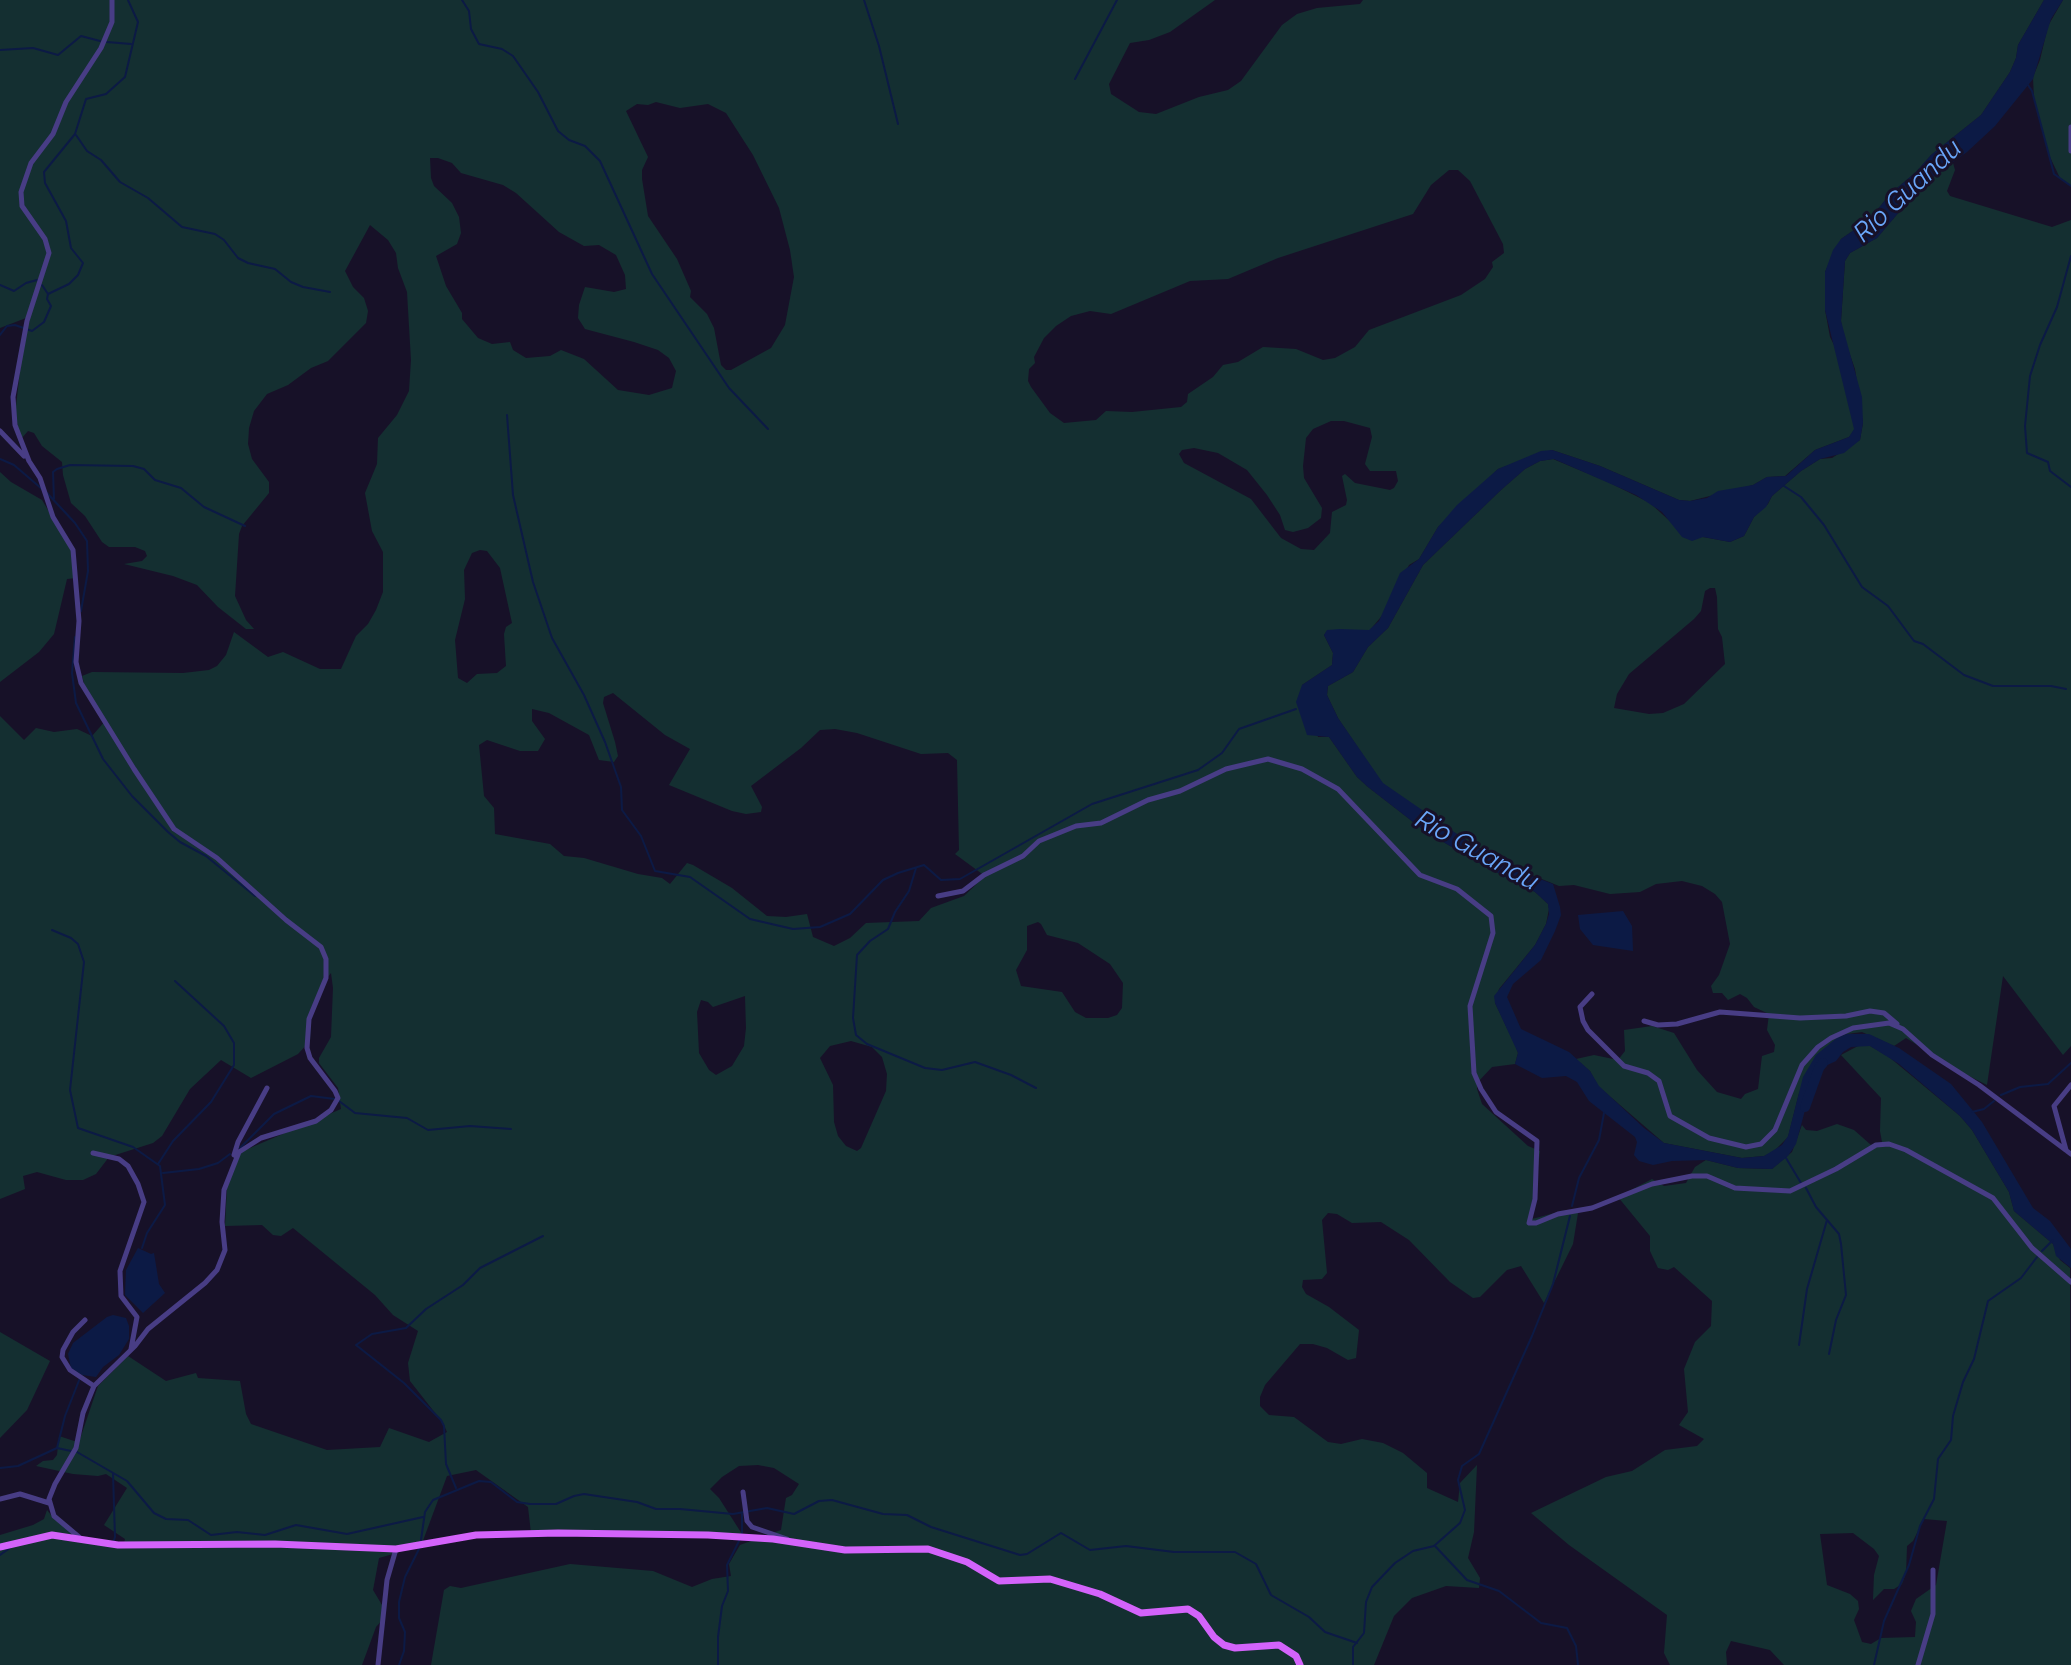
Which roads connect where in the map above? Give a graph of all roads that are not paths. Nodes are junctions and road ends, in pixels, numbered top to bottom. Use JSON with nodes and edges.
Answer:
{"nodes":[{"id":1,"x":112,"y":0,"type":"edge"},
{"id":2,"x":2071,"y":127,"type":"edge"},
{"id":3,"x":2071,"y":151,"type":"edge"},
{"id":4,"x":0,"y":431,"type":"edge"},
{"id":5,"x":29,"y":461,"type":"junction"},
{"id":6,"x":938,"y":896,"type":"dead end"},
{"id":7,"x":1592,"y":994,"type":"dead end"},
{"id":8,"x":1644,"y":1021,"type":"dead end"},
{"id":9,"x":1897,"y":1024,"type":"junction"},
{"id":10,"x":2071,"y":1085,"type":"edge"},
{"id":11,"x":267,"y":1088,"type":"dead end"},
{"id":12,"x":2069,"y":1152,"type":"edge"},
{"id":13,"x":93,"y":1153,"type":"dead end"},
{"id":14,"x":232,"y":1164,"type":"junction"},
{"id":15,"x":2071,"y":1282,"type":"edge"},
{"id":16,"x":85,"y":1320,"type":"dead end"},
{"id":17,"x":131,"y":1350,"type":"junction"},
{"id":18,"x":94,"y":1386,"type":"junction"},
{"id":19,"x":743,"y":1492,"type":"dead end"},
{"id":20,"x":0,"y":1499,"type":"edge"},
{"id":21,"x":49,"y":1504,"type":"junction"},
{"id":22,"x":83,"y":1540,"type":"junction"},
{"id":23,"x":792,"y":1541,"type":"junction"},
{"id":24,"x":0,"y":1547,"type":"edge"},
{"id":25,"x":396,"y":1549,"type":"junction"},
{"id":26,"x":1933,"y":1570,"type":"dead end"},
{"id":27,"x":378,"y":1665,"type":"edge"},
{"id":28,"x":1300,"y":1665,"type":"edge"},
{"id":29,"x":1918,"y":1665,"type":"edge"}],
"edges":[{"from":1,"to":5,"type":"street"},
{"from":2,"to":3,"type":"street"},
{"from":4,"to":5,"type":"street"},
{"from":5,"to":14,"type":"street"},
{"from":6,"to":15,"type":"street"},
{"from":7,"to":9,"type":"street"},
{"from":8,"to":9,"type":"street"},
{"from":9,"to":12,"type":"street"},
{"from":10,"to":12,"type":"street"},
{"from":11,"to":14,"type":"street"},
{"from":13,"to":17,"type":"street"},
{"from":14,"to":17,"type":"street"},
{"from":16,"to":18,"type":"street"},
{"from":17,"to":18,"type":"street"},
{"from":18,"to":21,"type":"street"},
{"from":19,"to":23,"type":"street"},
{"from":20,"to":21,"type":"street"},
{"from":21,"to":22,"type":"street"},
{"from":22,"to":24,"type":"main road"},
{"from":22,"to":25,"type":"main road"},
{"from":23,"to":25,"type":"main road"},
{"from":23,"to":28,"type":"main road"},
{"from":25,"to":27,"type":"street"},
{"from":26,"to":29,"type":"street"}]}
